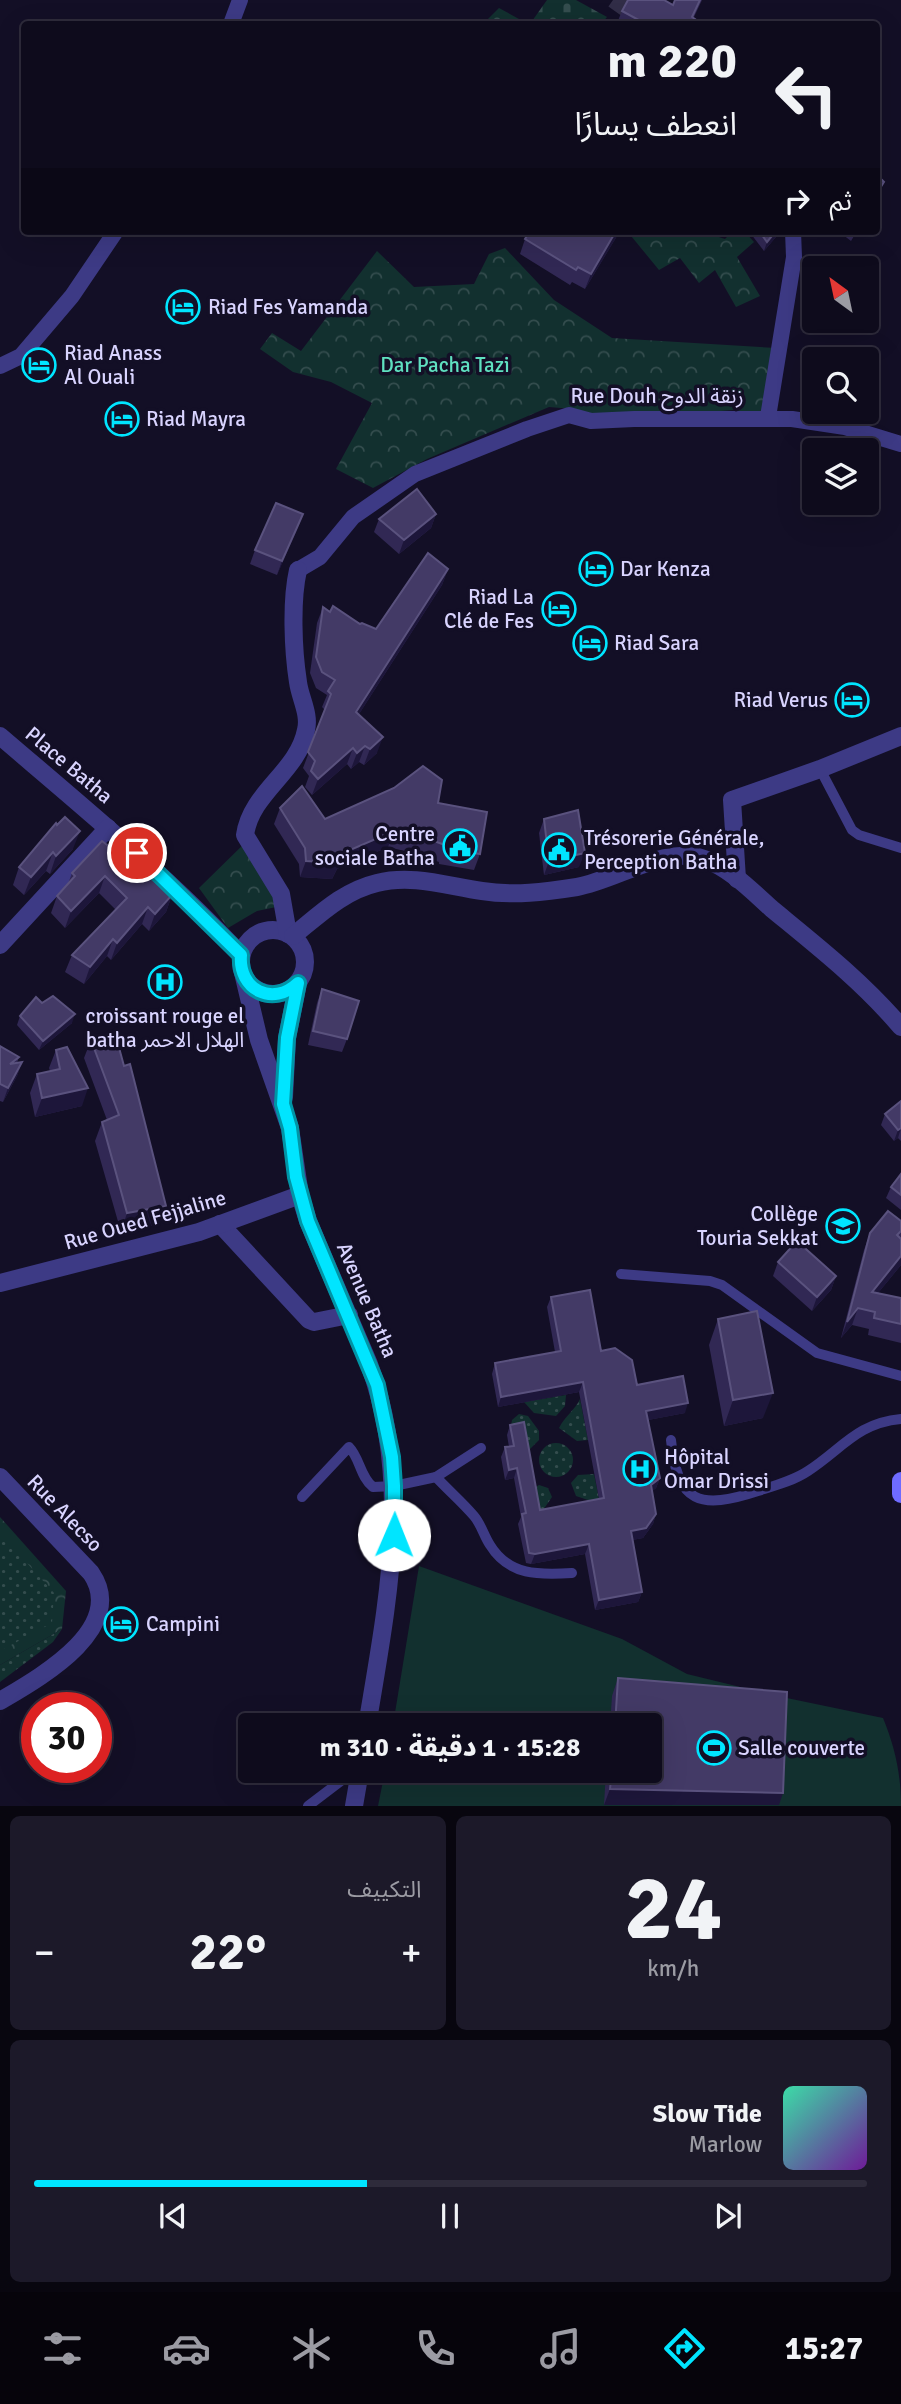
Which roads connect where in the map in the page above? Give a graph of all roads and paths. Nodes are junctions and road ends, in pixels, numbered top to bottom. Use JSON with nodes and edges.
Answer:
{"nodes":[{"id":1,"x":240,"y":0,"type":"edge"},
{"id":2,"x":232,"y":21,"type":"edge"},
{"id":3,"x":113,"y":235,"type":"edge"},
{"id":4,"x":793,"y":235,"type":"edge"},
{"id":5,"x":0,"y":366,"type":"edge"},
{"id":6,"x":768,"y":417,"type":"junction"},
{"id":7,"x":901,"y":444,"type":"edge"},
{"id":8,"x":298,"y":570,"type":"joint"},
{"id":9,"x":0,"y":736,"type":"edge"},
{"id":10,"x":901,"y":736,"type":"edge"},
{"id":11,"x":821,"y":769,"type":"junction"},
{"id":12,"x":108,"y":828,"type":"junction"},
{"id":13,"x":901,"y":848,"type":"edge"},
{"id":14,"x":737,"y":879,"type":"junction"},
{"id":15,"x":291,"y":935,"type":"junction"},
{"id":16,"x":0,"y":945,"type":"edge"},
{"id":17,"x":241,"y":955,"type":"junction"},
{"id":18,"x":244,"y":977,"type":"junction"},
{"id":19,"x":298,"y":983,"type":"junction"},
{"id":20,"x":901,"y":1027,"type":"edge"},
{"id":21,"x":283,"y":1104,"type":"junction"},
{"id":22,"x":300,"y":1195,"type":"junction"},
{"id":23,"x":220,"y":1224,"type":"junction"},
{"id":24,"x":621,"y":1275,"type":"dead end"},
{"id":25,"x":0,"y":1283,"type":"edge"},
{"id":26,"x":349,"y":1315,"type":"junction"},
{"id":27,"x":901,"y":1376,"type":"edge"},
{"id":28,"x":901,"y":1419,"type":"edge"},
{"id":29,"x":671,"y":1440,"type":"dead end"},
{"id":30,"x":481,"y":1448,"type":"dead end"},
{"id":31,"x":0,"y":1477,"type":"edge"},
{"id":32,"x":436,"y":1477,"type":"junction"},
{"id":33,"x":901,"y":1481,"type":"edge"},
{"id":34,"x":394,"y":1486,"type":"junction"},
{"id":35,"x":901,"y":1494,"type":"edge"},
{"id":36,"x":302,"y":1497,"type":"dead end"},
{"id":37,"x":572,"y":1573,"type":"dead end"},
{"id":38,"x":0,"y":1701,"type":"edge"},
{"id":39,"x":369,"y":1713,"type":"edge"},
{"id":40,"x":338,"y":1783,"type":"edge"},
{"id":41,"x":358,"y":1783,"type":"edge"},
{"id":42,"x":308,"y":1805,"type":"edge"},
{"id":43,"x":354,"y":1805,"type":"edge"}],
"edges":[{"from":1,"to":2,"type":"street"},
{"from":3,"to":5,"type":"street"},
{"from":4,"to":6,"type":"street"},
{"from":6,"to":7,"type":"street","name":"Rue Douh زنقة الدوح"},
{"from":6,"to":8,"type":"street","name":"Rue Douh زنقة الدوح"},
{"from":8,"to":15,"type":"street"},
{"from":9,"to":12,"type":"street","name":"Place Batha"},
{"from":10,"to":11,"type":"street"},
{"from":11,"to":13,"type":"lane"},
{"from":11,"to":14,"type":"street"},
{"from":12,"to":16,"type":"street"},
{"from":12,"to":17,"type":"street"},
{"from":14,"to":15,"type":"street"},
{"from":14,"to":20,"type":"street"},
{"from":15,"to":17,"type":"street"},
{"from":15,"to":19,"type":"street"},
{"from":17,"to":18,"type":"street"},
{"from":18,"to":19,"type":"street"},
{"from":18,"to":21,"type":"street","name":"Avenue Batha"},
{"from":19,"to":21,"type":"street","name":"Avenue Batha"},
{"from":21,"to":22,"type":"street","name":"Avenue Batha"},
{"from":22,"to":23,"type":"street","name":"Rue Oued Fejjaline"},
{"from":22,"to":26,"type":"street","name":"Avenue Batha"},
{"from":23,"to":25,"type":"street","name":"Rue Oued Fejjaline"},
{"from":23,"to":26,"type":"street"},
{"from":24,"to":27,"type":"lane"},
{"from":26,"to":34,"type":"street","name":"Avenue Batha"},
{"from":28,"to":29,"type":"lane"},
{"from":30,"to":32,"type":"lane"},
{"from":31,"to":38,"type":"street","name":"Rue Alecso"},
{"from":32,"to":34,"type":"lane"},
{"from":32,"to":37,"type":"lane"},
{"from":33,"to":35,"type":"main road"},
{"from":34,"to":36,"type":"lane"},
{"from":34,"to":39,"type":"street","name":"Avenue Batha"},
{"from":40,"to":42,"type":"lane"},
{"from":41,"to":43,"type":"street"}]}
